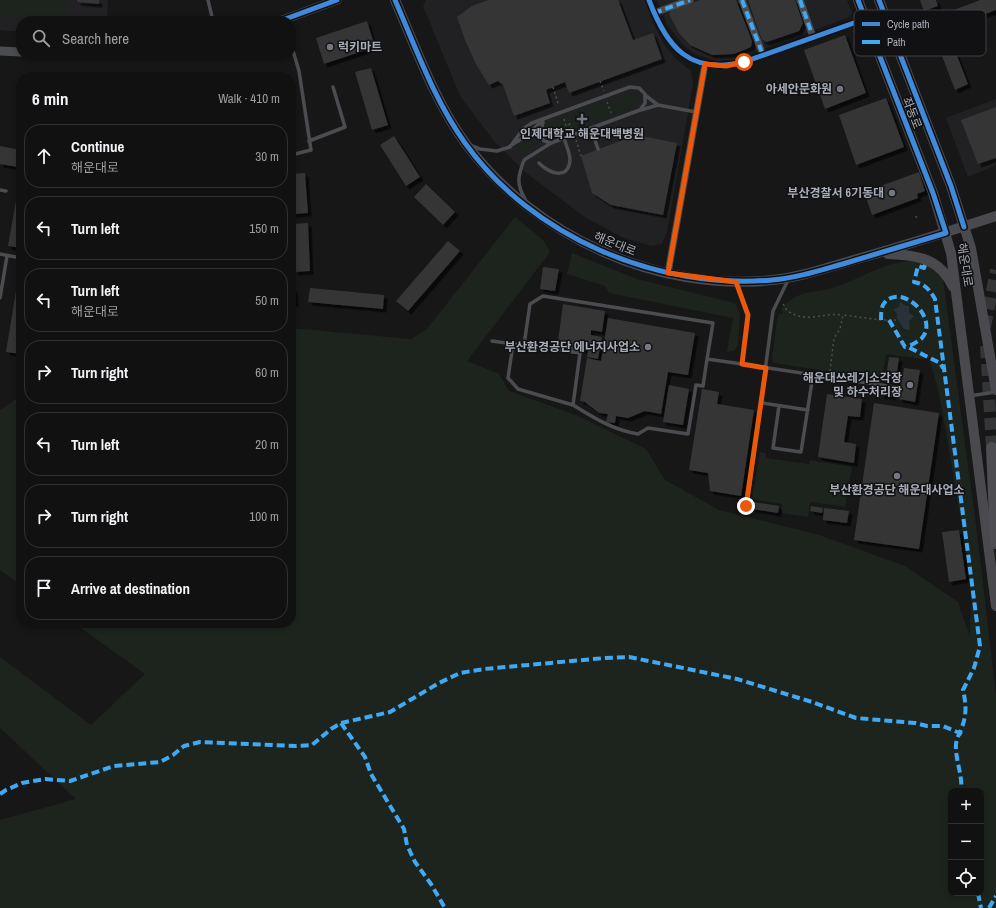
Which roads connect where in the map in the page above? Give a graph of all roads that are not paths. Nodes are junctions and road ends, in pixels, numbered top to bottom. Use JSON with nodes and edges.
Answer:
{"nodes":[{"id":1,"x":208,"y":0,"type":"edge"},
{"id":2,"x":337,"y":0,"type":"edge"},
{"id":3,"x":395,"y":0,"type":"edge"},
{"id":4,"x":649,"y":0,"type":"edge"},
{"id":5,"x":690,"y":0,"type":"edge"},
{"id":6,"x":742,"y":0,"type":"edge"},
{"id":7,"x":800,"y":0,"type":"edge"},
{"id":8,"x":858,"y":0,"type":"edge"},
{"id":9,"x":879,"y":0,"type":"edge"},
{"id":10,"x":862,"y":10,"type":"edge"},
{"id":11,"x":883,"y":10,"type":"edge"},
{"id":12,"x":654,"y":13,"type":"junction"},
{"id":13,"x":212,"y":16,"type":"edge"},
{"id":14,"x":296,"y":16,"type":"edge"},
{"id":15,"x":854,"y":23,"type":"edge"},
{"id":16,"x":813,"y":37,"type":"junction"},
{"id":17,"x":0,"y":51,"type":"edge"},
{"id":18,"x":16,"y":52,"type":"edge"},
{"id":19,"x":763,"y":55,"type":"junction"},
{"id":20,"x":879,"y":56,"type":"edge"},
{"id":21,"x":901,"y":56,"type":"edge"},
{"id":22,"x":295,"y":60,"type":"edge"},
{"id":23,"x":705,"y":64,"type":"junction"},
{"id":24,"x":333,"y":87,"type":"dead end"},
{"id":25,"x":645,"y":94,"type":"junction"},
{"id":26,"x":658,"y":105,"type":"junction"},
{"id":27,"x":640,"y":110,"type":"junction"},
{"id":28,"x":696,"y":112,"type":"junction"},
{"id":29,"x":544,"y":120,"type":"junction"},
{"id":30,"x":591,"y":128,"type":"junction"},
{"id":31,"x":564,"y":138,"type":"junction"},
{"id":32,"x":309,"y":141,"type":"junction"},
{"id":33,"x":465,"y":143,"type":"junction"},
{"id":34,"x":551,"y":143,"type":"junction"},
{"id":35,"x":510,"y":146,"type":"junction"},
{"id":36,"x":598,"y":149,"type":"dead end"},
{"id":37,"x":296,"y":154,"type":"edge"},
{"id":38,"x":538,"y":163,"type":"dead end"},
{"id":39,"x":0,"y":190,"type":"edge"},
{"id":40,"x":6,"y":191,"type":"dead end"},
{"id":41,"x":533,"y":212,"type":"junction"},
{"id":42,"x":996,"y":216,"type":"edge"},
{"id":43,"x":964,"y":227,"type":"junction"},
{"id":44,"x":946,"y":233,"type":"junction"},
{"id":45,"x":878,"y":253,"type":"junction"},
{"id":46,"x":0,"y":254,"type":"edge"},
{"id":47,"x":7,"y":256,"type":"junction"},
{"id":48,"x":16,"y":257,"type":"edge"},
{"id":49,"x":668,"y":273,"type":"junction"},
{"id":50,"x":789,"y":278,"type":"junction"},
{"id":51,"x":736,"y":282,"type":"junction"},
{"id":52,"x":956,"y":295,"type":"junction"},
{"id":53,"x":0,"y":298,"type":"edge"},
{"id":54,"x":492,"y":340,"type":"dead end"},
{"id":55,"x":514,"y":344,"type":"junction"},
{"id":56,"x":524,"y":345,"type":"junction"},
{"id":57,"x":707,"y":359,"type":"junction"},
{"id":58,"x":742,"y":364,"type":"junction"},
{"id":59,"x":766,"y":368,"type":"junction"},
{"id":60,"x":813,"y":375,"type":"junction"},
{"id":61,"x":894,"y":387,"type":"dead end"},
{"id":62,"x":996,"y":391,"type":"edge"},
{"id":63,"x":969,"y":396,"type":"junction"},
{"id":64,"x":762,"y":404,"type":"junction"},
{"id":65,"x":573,"y":405,"type":"junction"},
{"id":66,"x":779,"y":406,"type":"junction"},
{"id":67,"x":808,"y":410,"type":"junction"},
{"id":68,"x":996,"y":466,"type":"edge"},
{"id":69,"x":746,"y":506,"type":"dead end"},
{"id":70,"x":996,"y":543,"type":"edge"},
{"id":71,"x":996,"y":606,"type":"edge"}],
"edges":[{"from":1,"to":13,"type":"lane"},
{"from":2,"to":14,"type":"street"},
{"from":3,"to":33,"type":"main road","name":"해운대로"},
{"from":4,"to":12,"type":"street"},
{"from":5,"to":12,"type":"street"},
{"from":6,"to":19,"type":"street"},
{"from":7,"to":16,"type":"street"},
{"from":8,"to":10,"type":"main road","name":"좌동로"},
{"from":9,"to":11,"type":"main road","name":"좌동로"},
{"from":12,"to":23,"type":"street"},
{"from":15,"to":16,"type":"street"},
{"from":16,"to":19,"type":"street"},
{"from":17,"to":18,"type":"street"},
{"from":19,"to":23,"type":"street"},
{"from":20,"to":44,"type":"main road","name":"좌동로"},
{"from":21,"to":43,"type":"main road","name":"좌동로"},
{"from":22,"to":32,"type":"lane"},
{"from":23,"to":28,"type":"street"},
{"from":24,"to":32,"type":"lane"},
{"from":25,"to":26,"type":"lane"},
{"from":25,"to":27,"type":"lane"},
{"from":25,"to":29,"type":"lane"},
{"from":26,"to":27,"type":"lane"},
{"from":26,"to":28,"type":"lane"},
{"from":27,"to":30,"type":"lane"},
{"from":28,"to":49,"type":"street"},
{"from":29,"to":34,"type":"lane"},
{"from":29,"to":35,"type":"lane"},
{"from":29,"to":35,"type":"lane"},
{"from":30,"to":31,"type":"lane"},
{"from":30,"to":36,"type":"lane"},
{"from":31,"to":34,"type":"lane"},
{"from":31,"to":38,"type":"lane"},
{"from":32,"to":37,"type":"lane"},
{"from":33,"to":35,"type":"lane"},
{"from":33,"to":41,"type":"main road","name":"해운대로"},
{"from":34,"to":41,"type":"lane"},
{"from":39,"to":40,"type":"lane"},
{"from":41,"to":49,"type":"main road","name":"해운대로"},
{"from":42,"to":43,"type":"main road"},
{"from":43,"to":44,"type":"main road"},
{"from":43,"to":62,"type":"main road","name":"해운대로"},
{"from":44,"to":45,"type":"main road","name":"해운대로"},
{"from":44,"to":52,"type":"main road","name":"해운대로"},
{"from":45,"to":50,"type":"main road","name":"해운대로"},
{"from":45,"to":52,"type":"main road"},
{"from":46,"to":47,"type":"lane"},
{"from":47,"to":48,"type":"lane"},
{"from":47,"to":53,"type":"lane"},
{"from":49,"to":51,"type":"main road","name":"해운대로"},
{"from":50,"to":51,"type":"main road","name":"해운대로"},
{"from":50,"to":59,"type":"lane"},
{"from":51,"to":58,"type":"lane"},
{"from":52,"to":63,"type":"main road","name":"해운대로"},
{"from":54,"to":55,"type":"lane"},
{"from":55,"to":56,"type":"lane"},
{"from":55,"to":65,"type":"lane"},
{"from":56,"to":57,"type":"lane"},
{"from":56,"to":65,"type":"lane"},
{"from":57,"to":58,"type":"lane"},
{"from":57,"to":65,"type":"lane"},
{"from":58,"to":59,"type":"lane"},
{"from":59,"to":60,"type":"lane"},
{"from":59,"to":64,"type":"lane"},
{"from":60,"to":61,"type":"lane"},
{"from":60,"to":67,"type":"lane"},
{"from":62,"to":63,"type":"lane"},
{"from":63,"to":71,"type":"main road","name":"해운대로"},
{"from":64,"to":66,"type":"lane"},
{"from":64,"to":69,"type":"lane"},
{"from":66,"to":67,"type":"lane"},
{"from":66,"to":67,"type":"lane"},
{"from":68,"to":70,"type":"highway"}]}
